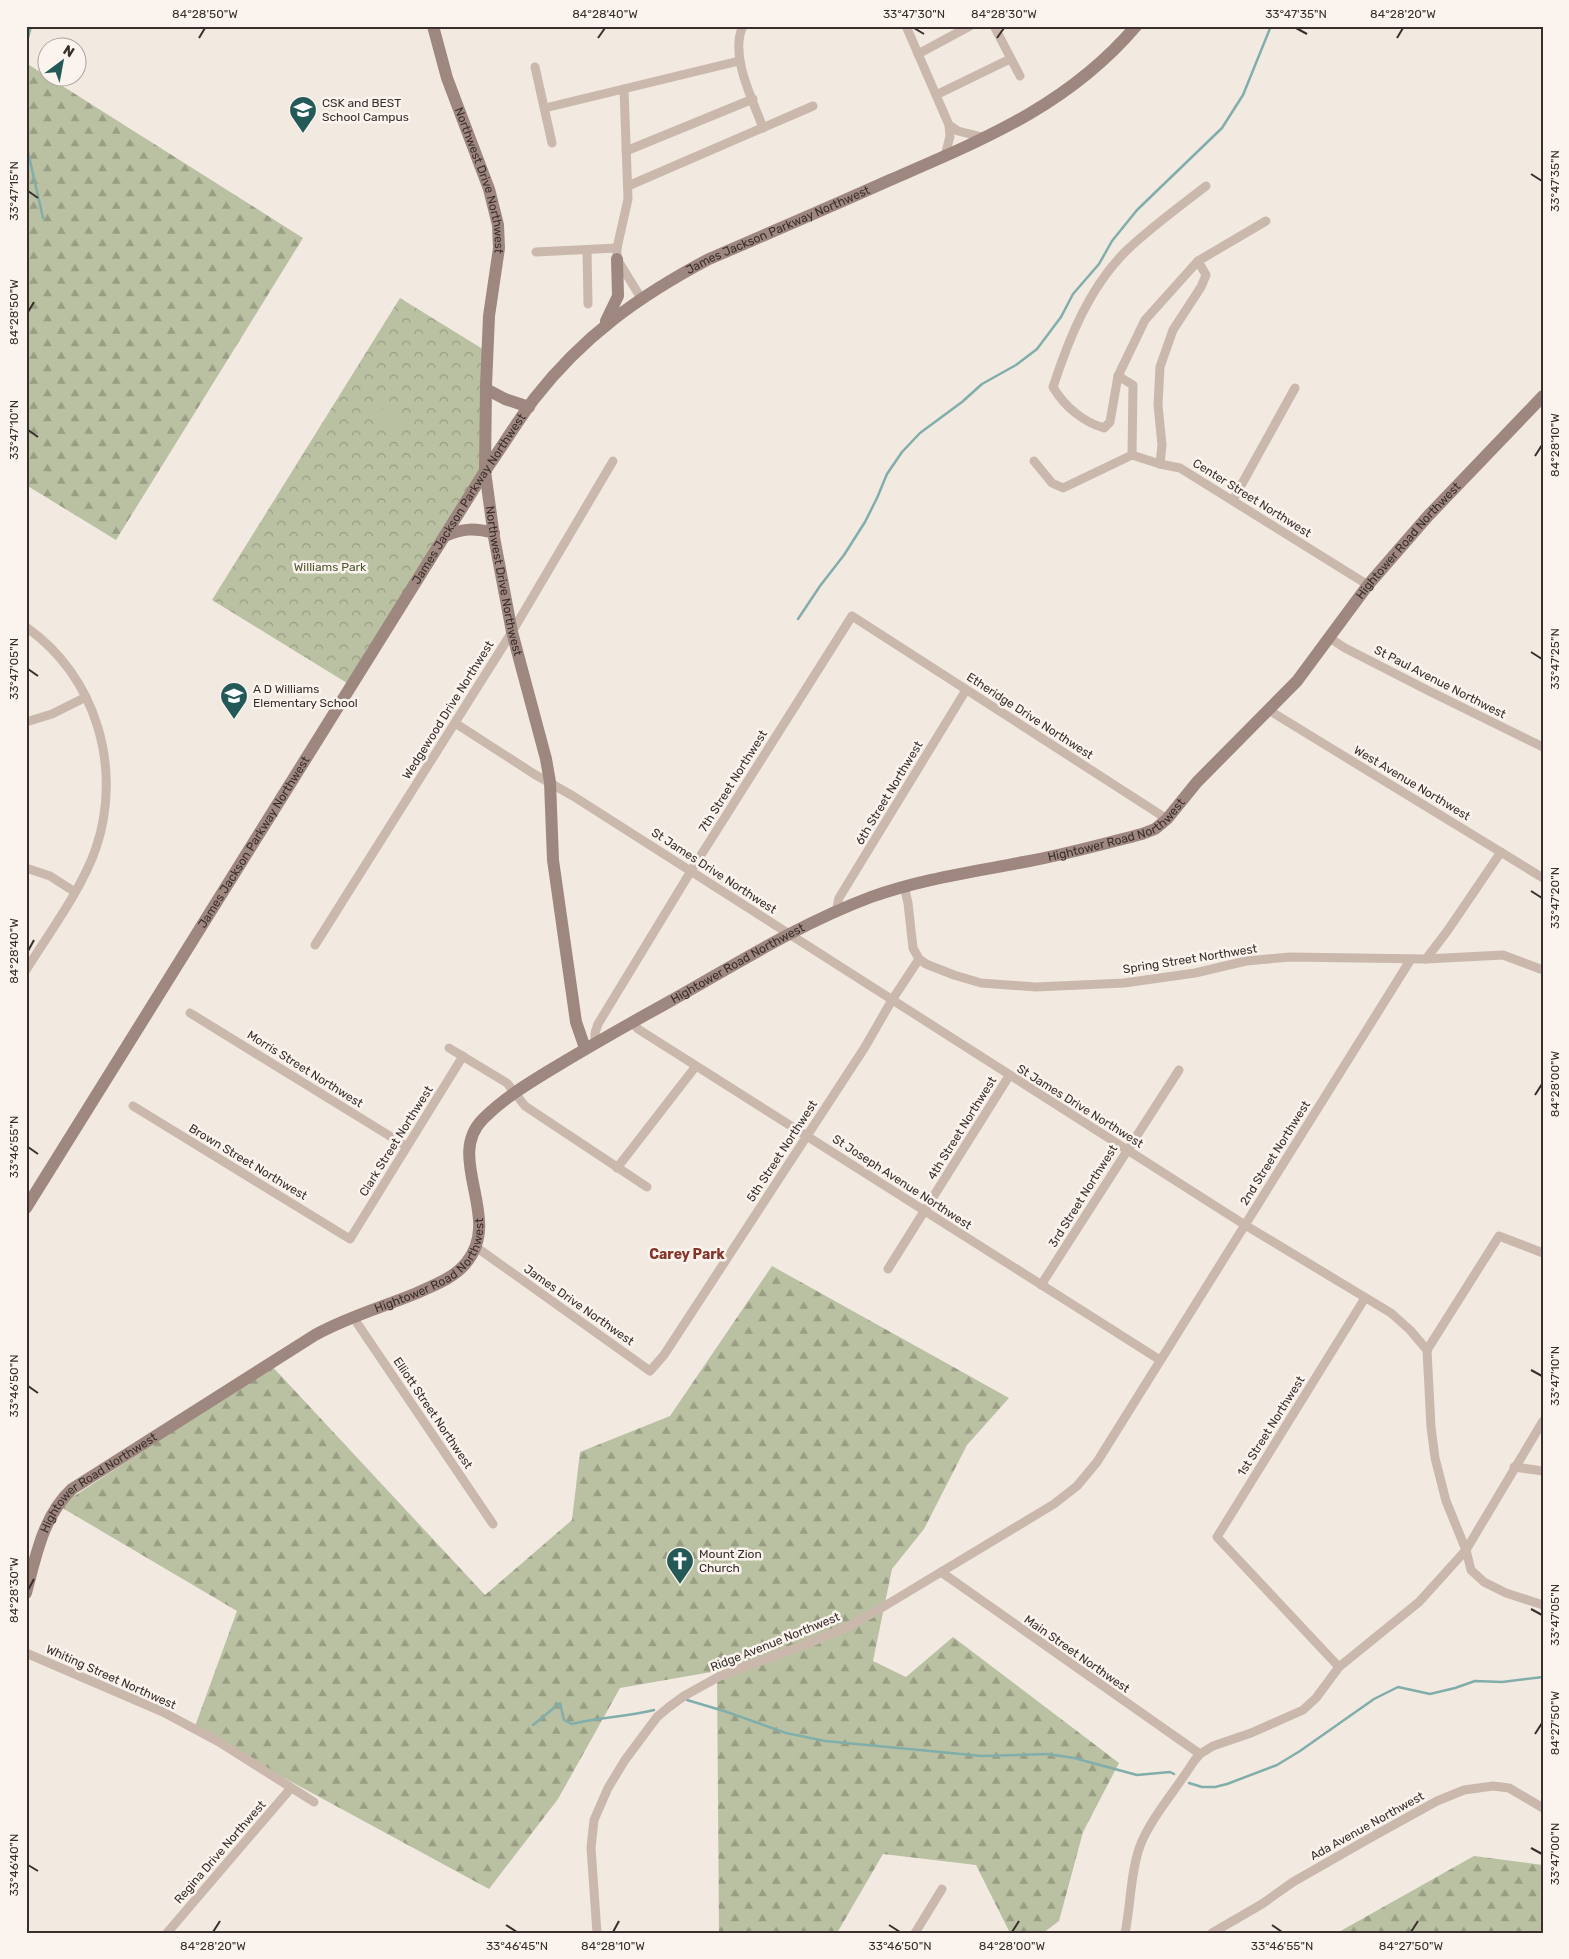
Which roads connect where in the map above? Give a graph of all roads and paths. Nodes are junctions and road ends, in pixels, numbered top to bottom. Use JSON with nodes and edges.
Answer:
{"nodes":[{"id":1,"x":434,"y":26,"type":"edge"},
{"id":2,"x":743,"y":26,"type":"edge"},
{"id":3,"x":906,"y":26,"type":"edge"},
{"id":4,"x":970,"y":26,"type":"edge"},
{"id":5,"x":994,"y":26,"type":"edge"},
{"id":6,"x":1136,"y":26,"type":"edge"},
{"id":7,"x":918,"y":54,"type":"junction"},
{"id":8,"x":1010,"y":59,"type":"junction"},
{"id":9,"x":739,"y":61,"type":"junction"},
{"id":10,"x":535,"y":67,"type":"dead end"},
{"id":11,"x":1020,"y":76,"type":"dead end"},
{"id":12,"x":624,"y":89,"type":"junction"},
{"id":13,"x":936,"y":95,"type":"junction"},
{"id":14,"x":752,"y":99,"type":"junction"},
{"id":15,"x":813,"y":106,"type":"dead end"},
{"id":16,"x":545,"y":108,"type":"junction"},
{"id":17,"x":949,"y":125,"type":"junction"},
{"id":18,"x":763,"y":128,"type":"junction"},
{"id":19,"x":986,"y":138,"type":"junction"},
{"id":20,"x":552,"y":143,"type":"dead end"},
{"id":21,"x":626,"y":151,"type":"junction"},
{"id":22,"x":945,"y":156,"type":"junction"},
{"id":23,"x":628,"y":186,"type":"junction"},
{"id":24,"x":1206,"y":186,"type":"dead end"},
{"id":25,"x":1266,"y":221,"type":"dead end"},
{"id":26,"x":588,"y":250,"type":"junction"},
{"id":27,"x":536,"y":252,"type":"dead end"},
{"id":28,"x":617,"y":254,"type":"junction"},
{"id":29,"x":1198,"y":261,"type":"junction"},
{"id":30,"x":641,"y":298,"type":"junction"},
{"id":31,"x":588,"y":304,"type":"dead end"},
{"id":32,"x":601,"y":328,"type":"junction"},
{"id":33,"x":1118,"y":376,"type":"junction"},
{"id":34,"x":1294,"y":388,"type":"dead end"},
{"id":35,"x":486,"y":389,"type":"junction"},
{"id":36,"x":1543,"y":396,"type":"edge"},
{"id":37,"x":529,"y":407,"type":"junction"},
{"id":38,"x":1132,"y":455,"type":"junction"},
{"id":39,"x":612,"y":461,"type":"dead end"},
{"id":40,"x":1034,"y":461,"type":"dead end"},
{"id":41,"x":1160,"y":464,"type":"junction"},
{"id":42,"x":485,"y":471,"type":"junction"},
{"id":43,"x":1233,"y":500,"type":"junction"},
{"id":44,"x":494,"y":533,"type":"junction"},
{"id":45,"x":445,"y":536,"type":"junction"},
{"id":46,"x":1368,"y":584,"type":"junction"},
{"id":47,"x":26,"y":627,"type":"edge"},
{"id":48,"x":512,"y":632,"type":"junction"},
{"id":49,"x":880,"y":634,"type":"joint"},
{"id":50,"x":1328,"y":637,"type":"junction"},
{"id":51,"x":966,"y":690,"type":"junction"},
{"id":52,"x":86,"y":697,"type":"junction"},
{"id":53,"x":1270,"y":709,"type":"junction"},
{"id":54,"x":26,"y":722,"type":"edge"},
{"id":55,"x":455,"y":723,"type":"junction"},
{"id":56,"x":1543,"y":747,"type":"edge"},
{"id":57,"x":550,"y":782,"type":"junction"},
{"id":58,"x":1167,"y":819,"type":"junction"},
{"id":59,"x":1501,"y":852,"type":"junction"},
{"id":60,"x":26,"y":868,"type":"edge"},
{"id":61,"x":691,"y":871,"type":"junction"},
{"id":62,"x":1543,"y":878,"type":"edge"},
{"id":63,"x":904,"y":886,"type":"junction"},
{"id":64,"x":75,"y":892,"type":"junction"},
{"id":65,"x":836,"y":912,"type":"junction"},
{"id":66,"x":789,"y":934,"type":"junction"},
{"id":67,"x":315,"y":945,"type":"dead end"},
{"id":68,"x":918,"y":959,"type":"junction"},
{"id":69,"x":1411,"y":959,"type":"junction"},
{"id":70,"x":1426,"y":959,"type":"junction"},
{"id":71,"x":26,"y":970,"type":"edge"},
{"id":72,"x":1543,"y":970,"type":"edge"},
{"id":73,"x":892,"y":1000,"type":"junction"},
{"id":74,"x":190,"y":1013,"type":"dead end"},
{"id":75,"x":632,"y":1022,"type":"junction"},
{"id":76,"x":590,"y":1045,"type":"junction"},
{"id":77,"x":449,"y":1048,"type":"dead end"},
{"id":78,"x":463,"y":1056,"type":"junction"},
{"id":79,"x":696,"y":1066,"type":"junction"},
{"id":80,"x":1179,"y":1070,"type":"dead end"},
{"id":81,"x":1009,"y":1076,"type":"junction"},
{"id":82,"x":515,"y":1092,"type":"junction"},
{"id":83,"x":133,"y":1106,"type":"dead end"},
{"id":84,"x":806,"y":1136,"type":"junction"},
{"id":85,"x":406,"y":1146,"type":"junction"},
{"id":86,"x":1126,"y":1150,"type":"junction"},
{"id":87,"x":617,"y":1168,"type":"junction"},
{"id":88,"x":647,"y":1187,"type":"dead end"},
{"id":89,"x":26,"y":1208,"type":"edge"},
{"id":90,"x":924,"y":1211,"type":"junction"},
{"id":91,"x":1245,"y":1225,"type":"junction"},
{"id":92,"x":350,"y":1239,"type":"joint"},
{"id":93,"x":476,"y":1247,"type":"junction"},
{"id":94,"x":1543,"y":1253,"type":"edge"},
{"id":95,"x":888,"y":1269,"type":"dead end"},
{"id":96,"x":1041,"y":1286,"type":"junction"},
{"id":97,"x":1365,"y":1298,"type":"junction"},
{"id":98,"x":354,"y":1317,"type":"junction"},
{"id":99,"x":1427,"y":1350,"type":"junction"},
{"id":100,"x":664,"y":1355,"type":"joint"},
{"id":101,"x":1160,"y":1360,"type":"junction"},
{"id":102,"x":1543,"y":1421,"type":"edge"},
{"id":103,"x":1514,"y":1467,"type":"junction"},
{"id":104,"x":1543,"y":1471,"type":"edge"},
{"id":105,"x":493,"y":1524,"type":"dead end"},
{"id":106,"x":1466,"y":1550,"type":"junction"},
{"id":107,"x":941,"y":1572,"type":"junction"},
{"id":108,"x":26,"y":1592,"type":"edge"},
{"id":109,"x":1543,"y":1605,"type":"edge"},
{"id":110,"x":26,"y":1653,"type":"edge"},
{"id":111,"x":1339,"y":1667,"type":"junction"},
{"id":112,"x":1200,"y":1754,"type":"junction"},
{"id":113,"x":291,"y":1788,"type":"junction"},
{"id":114,"x":314,"y":1802,"type":"dead end"},
{"id":115,"x":1543,"y":1808,"type":"edge"},
{"id":116,"x":942,"y":1889,"type":"dead end"},
{"id":117,"x":167,"y":1933,"type":"edge"},
{"id":118,"x":597,"y":1933,"type":"edge"},
{"id":119,"x":915,"y":1933,"type":"edge"},
{"id":120,"x":1125,"y":1933,"type":"edge"},
{"id":121,"x":1212,"y":1933,"type":"edge"}],
"edges":[{"from":1,"to":35,"type":"street","name":"Northwest Drive Northwest"},
{"from":2,"to":9,"type":"street"},
{"from":3,"to":7,"type":"street"},
{"from":4,"to":7,"type":"street"},
{"from":5,"to":8,"type":"street"},
{"from":6,"to":19,"type":"street","name":"James Jackson Parkway Northwest"},
{"from":7,"to":13,"type":"street"},
{"from":8,"to":11,"type":"street"},
{"from":8,"to":13,"type":"street"},
{"from":9,"to":12,"type":"street"},
{"from":9,"to":14,"type":"street"},
{"from":10,"to":16,"type":"street"},
{"from":12,"to":16,"type":"street"},
{"from":12,"to":21,"type":"street"},
{"from":13,"to":17,"type":"street"},
{"from":14,"to":18,"type":"street"},
{"from":14,"to":21,"type":"street"},
{"from":15,"to":18,"type":"street"},
{"from":16,"to":20,"type":"street"},
{"from":17,"to":19,"type":"street"},
{"from":17,"to":22,"type":"street"},
{"from":18,"to":23,"type":"street"},
{"from":19,"to":22,"type":"street","name":"James Jackson Parkway Northwest"},
{"from":21,"to":23,"type":"street"},
{"from":22,"to":30,"type":"street","name":"James Jackson Parkway Northwest"},
{"from":23,"to":28,"type":"street"},
{"from":24,"to":33,"type":"street"},
{"from":25,"to":29,"type":"street"},
{"from":26,"to":27,"type":"street"},
{"from":26,"to":28,"type":"street"},
{"from":26,"to":31,"type":"street"},
{"from":28,"to":30,"type":"street"},
{"from":28,"to":32,"type":"street"},
{"from":29,"to":33,"type":"street"},
{"from":29,"to":41,"type":"street"},
{"from":30,"to":32,"type":"street","name":"James Jackson Parkway Northwest"},
{"from":32,"to":37,"type":"street","name":"James Jackson Parkway Northwest"},
{"from":33,"to":38,"type":"street"},
{"from":34,"to":43,"type":"street"},
{"from":35,"to":37,"type":"street"},
{"from":35,"to":42,"type":"street","name":"Northwest Drive Northwest"},
{"from":36,"to":46,"type":"street","name":"Hightower Road Northwest"},
{"from":37,"to":42,"type":"street","name":"James Jackson Parkway Northwest"},
{"from":38,"to":40,"type":"street"},
{"from":38,"to":41,"type":"street","name":"Center Street Northwest"},
{"from":39,"to":48,"type":"street","name":"Wedgewood Drive Northwest"},
{"from":41,"to":43,"type":"street","name":"Center Street Northwest"},
{"from":42,"to":44,"type":"street","name":"Northwest Drive Northwest"},
{"from":42,"to":45,"type":"street","name":"James Jackson Parkway Northwest"},
{"from":43,"to":46,"type":"street","name":"Center Street Northwest"},
{"from":44,"to":45,"type":"street"},
{"from":44,"to":48,"type":"street","name":"Northwest Drive Northwest"},
{"from":45,"to":89,"type":"street","name":"James Jackson Parkway Northwest"},
{"from":46,"to":50,"type":"street","name":"Hightower Road Northwest"},
{"from":47,"to":52,"type":"street"},
{"from":48,"to":55,"type":"street","name":"Wedgewood Drive Northwest"},
{"from":48,"to":57,"type":"street","name":"Northwest Drive Northwest"},
{"from":49,"to":51,"type":"street","name":"Etheridge Drive Northwest"},
{"from":49,"to":61,"type":"street","name":"7th Street Northwest"},
{"from":50,"to":53,"type":"street","name":"Hightower Road Northwest"},
{"from":50,"to":56,"type":"street","name":"St Paul Avenue Northwest"},
{"from":51,"to":58,"type":"street","name":"Etheridge Drive Northwest"},
{"from":51,"to":65,"type":"street","name":"6th Street Northwest"},
{"from":52,"to":54,"type":"street"},
{"from":52,"to":64,"type":"street"},
{"from":53,"to":58,"type":"street","name":"Hightower Road Northwest"},
{"from":53,"to":59,"type":"street","name":"West Avenue Northwest"},
{"from":55,"to":57,"type":"street","name":"St James Drive Northwest"},
{"from":55,"to":67,"type":"street","name":"Wedgewood Drive Northwest"},
{"from":57,"to":61,"type":"street","name":"St James Drive Northwest"},
{"from":57,"to":76,"type":"street","name":"Northwest Drive Northwest"},
{"from":58,"to":63,"type":"street","name":"Hightower Road Northwest"},
{"from":59,"to":62,"type":"street","name":"West Avenue Northwest"},
{"from":59,"to":70,"type":"street"},
{"from":60,"to":64,"type":"street"},
{"from":61,"to":66,"type":"street","name":"St James Drive Northwest"},
{"from":61,"to":76,"type":"street","name":"7th Street Northwest"},
{"from":63,"to":65,"type":"street","name":"Hightower Road Northwest"},
{"from":63,"to":68,"type":"street"},
{"from":64,"to":71,"type":"street"},
{"from":65,"to":66,"type":"street","name":"Hightower Road Northwest"},
{"from":66,"to":73,"type":"street","name":"St James Drive Northwest"},
{"from":66,"to":75,"type":"street","name":"Hightower Road Northwest"},
{"from":68,"to":69,"type":"street","name":"Spring Street Northwest"},
{"from":68,"to":73,"type":"street","name":"5th Street Northwest"},
{"from":69,"to":70,"type":"street","name":"Spring Street Northwest"},
{"from":69,"to":91,"type":"street","name":"2nd Street Northwest"},
{"from":70,"to":72,"type":"street","name":"Spring Street Northwest"},
{"from":73,"to":81,"type":"street","name":"St James Drive Northwest"},
{"from":73,"to":84,"type":"street","name":"5th Street Northwest"},
{"from":74,"to":85,"type":"street","name":"Morris Street Northwest"},
{"from":75,"to":76,"type":"street","name":"Hightower Road Northwest"},
{"from":75,"to":79,"type":"street","name":"St Joseph Avenue Northwest"},
{"from":76,"to":82,"type":"street","name":"Hightower Road Northwest"},
{"from":77,"to":78,"type":"street"},
{"from":78,"to":82,"type":"street"},
{"from":78,"to":85,"type":"street","name":"Clark Street Northwest"},
{"from":79,"to":84,"type":"street","name":"St Joseph Avenue Northwest"},
{"from":79,"to":87,"type":"street"},
{"from":80,"to":86,"type":"street","name":"3rd Street Northwest"},
{"from":81,"to":86,"type":"street","name":"St James Drive Northwest"},
{"from":81,"to":90,"type":"street","name":"4th Street Northwest"},
{"from":82,"to":87,"type":"street"},
{"from":82,"to":93,"type":"street","name":"Hightower Road Northwest"},
{"from":83,"to":92,"type":"street","name":"Brown Street Northwest"},
{"from":84,"to":90,"type":"street","name":"St Joseph Avenue Northwest"},
{"from":84,"to":100,"type":"street","name":"5th Street Northwest"},
{"from":85,"to":92,"type":"street","name":"Clark Street Northwest"},
{"from":86,"to":91,"type":"street","name":"St James Drive Northwest"},
{"from":86,"to":96,"type":"street","name":"3rd Street Northwest"},
{"from":87,"to":88,"type":"street"},
{"from":90,"to":95,"type":"street","name":"4th Street Northwest"},
{"from":90,"to":96,"type":"street","name":"St Joseph Avenue Northwest"},
{"from":91,"to":97,"type":"street","name":"St James Drive Northwest"},
{"from":91,"to":101,"type":"street","name":"2nd Street Northwest"},
{"from":93,"to":98,"type":"street","name":"Hightower Road Northwest"},
{"from":93,"to":100,"type":"street","name":"James Drive Northwest"},
{"from":94,"to":99,"type":"street"},
{"from":96,"to":101,"type":"street","name":"St Joseph Avenue Northwest"},
{"from":97,"to":99,"type":"street","name":"St James Drive Northwest"},
{"from":97,"to":111,"type":"street","name":"1st Street Northwest"},
{"from":98,"to":105,"type":"street","name":"Elliott Street Northwest"},
{"from":98,"to":108,"type":"street","name":"Hightower Road Northwest"},
{"from":99,"to":106,"type":"street"},
{"from":101,"to":107,"type":"street","name":"Ridge Avenue Northwest"},
{"from":102,"to":103,"type":"street"},
{"from":103,"to":104,"type":"street"},
{"from":103,"to":106,"type":"street"},
{"from":106,"to":109,"type":"street"},
{"from":106,"to":111,"type":"street"},
{"from":107,"to":112,"type":"street","name":"Main Street Northwest"},
{"from":107,"to":118,"type":"street","name":"Ridge Avenue Northwest"},
{"from":110,"to":113,"type":"street","name":"Whiting Street Northwest"},
{"from":111,"to":112,"type":"street"},
{"from":112,"to":120,"type":"street"},
{"from":113,"to":114,"type":"street","name":"Whiting Street Northwest"},
{"from":113,"to":117,"type":"street","name":"Regina Drive Northwest"},
{"from":115,"to":121,"type":"street","name":"Ada Avenue Northwest"},
{"from":116,"to":119,"type":"street"}]}
